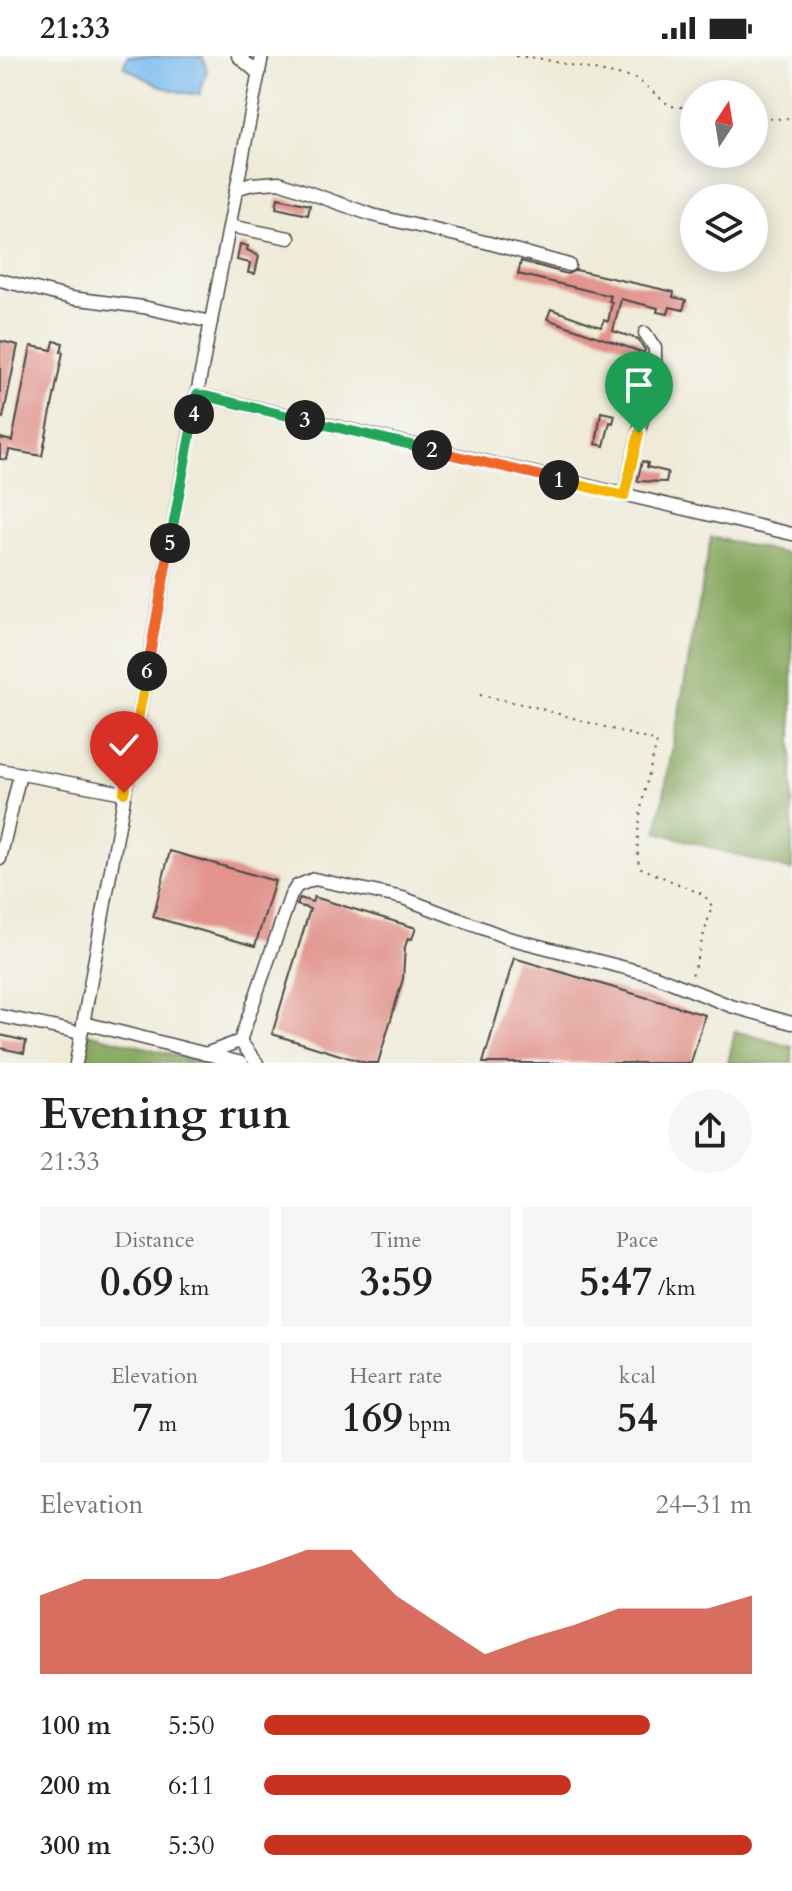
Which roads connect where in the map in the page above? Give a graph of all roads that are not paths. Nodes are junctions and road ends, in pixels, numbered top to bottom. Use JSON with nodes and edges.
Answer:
{"nodes":[{"id":1,"x":238,"y":56,"type":"edge"},
{"id":2,"x":262,"y":56,"type":"edge"},
{"id":3,"x":259,"y":74,"type":"junction"},
{"id":4,"x":236,"y":189,"type":"junction"},
{"id":5,"x":230,"y":226,"type":"junction"},
{"id":6,"x":289,"y":238,"type":"dead end"},
{"id":7,"x":569,"y":265,"type":"dead end"},
{"id":8,"x":0,"y":280,"type":"edge"},
{"id":9,"x":211,"y":322,"type":"junction"},
{"id":10,"x":645,"y":333,"type":"dead end"},
{"id":11,"x":197,"y":394,"type":"junction"},
{"id":12,"x":624,"y":496,"type":"junction"},
{"id":13,"x":792,"y":534,"type":"edge"},
{"id":14,"x":0,"y":770,"type":"edge"},
{"id":15,"x":20,"y":774,"type":"junction"},
{"id":16,"x":124,"y":793,"type":"junction"},
{"id":17,"x":0,"y":859,"type":"edge"},
{"id":18,"x":0,"y":1016,"type":"edge"},
{"id":19,"x":792,"y":1023,"type":"edge"},
{"id":20,"x":82,"y":1028,"type":"junction"},
{"id":21,"x":240,"y":1041,"type":"junction"},
{"id":22,"x":205,"y":1054,"type":"junction"},
{"id":23,"x":76,"y":1063,"type":"edge"},
{"id":24,"x":242,"y":1063,"type":"edge"},
{"id":25,"x":257,"y":1063,"type":"edge"}],
"edges":[{"from":1,"to":3,"type":"street"},
{"from":2,"to":3,"type":"street"},
{"from":3,"to":4,"type":"street"},
{"from":4,"to":5,"type":"street"},
{"from":4,"to":7,"type":"street"},
{"from":5,"to":6,"type":"street"},
{"from":5,"to":9,"type":"street"},
{"from":8,"to":9,"type":"street"},
{"from":9,"to":11,"type":"street"},
{"from":10,"to":12,"type":"street"},
{"from":11,"to":12,"type":"street"},
{"from":11,"to":16,"type":"street"},
{"from":12,"to":13,"type":"street"},
{"from":14,"to":15,"type":"street"},
{"from":15,"to":16,"type":"street"},
{"from":15,"to":17,"type":"street"},
{"from":16,"to":20,"type":"street"},
{"from":18,"to":20,"type":"street"},
{"from":19,"to":21,"type":"street"},
{"from":20,"to":22,"type":"street"},
{"from":20,"to":23,"type":"street"},
{"from":21,"to":22,"type":"street"},
{"from":21,"to":25,"type":"street"},
{"from":22,"to":24,"type":"street"}]}
